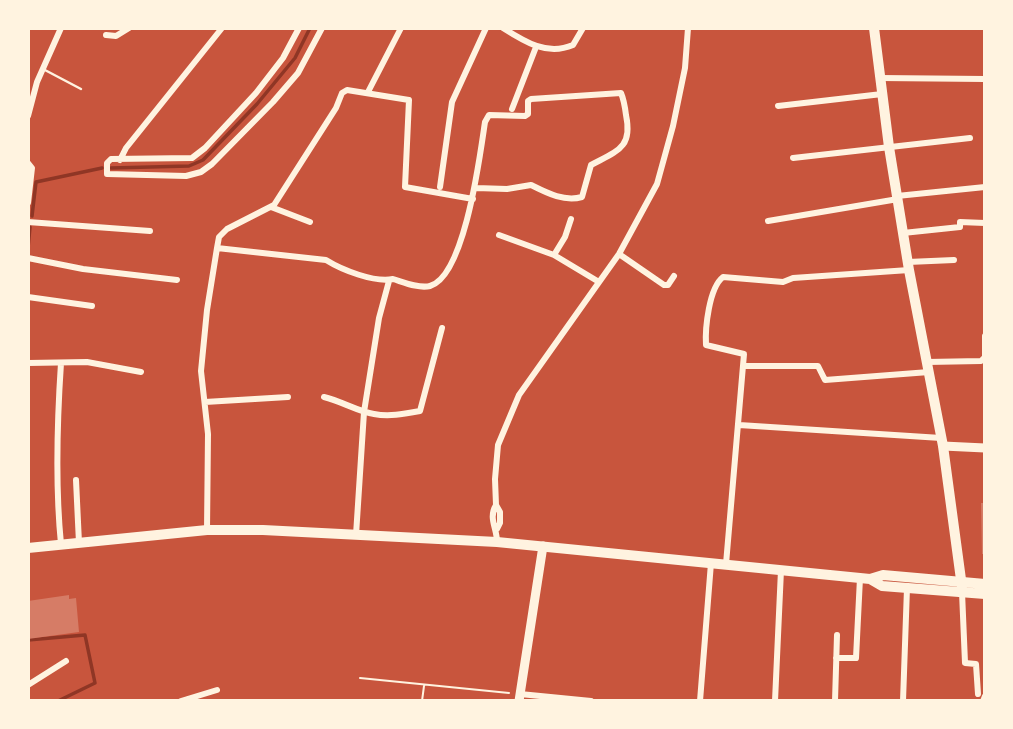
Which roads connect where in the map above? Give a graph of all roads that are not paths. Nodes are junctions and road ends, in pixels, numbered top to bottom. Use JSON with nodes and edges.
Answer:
{"nodes":[{"id":1,"x":61,"y":28,"type":"edge"},
{"id":2,"x":129,"y":28,"type":"edge"},
{"id":3,"x":222,"y":28,"type":"edge"},
{"id":4,"x":299,"y":28,"type":"edge"},
{"id":5,"x":322,"y":28,"type":"edge"},
{"id":6,"x":401,"y":28,"type":"edge"},
{"id":7,"x":583,"y":28,"type":"edge"},
{"id":8,"x":688,"y":28,"type":"edge"},
{"id":9,"x":874,"y":28,"type":"edge"},
{"id":10,"x":505,"y":29,"type":"edge"},
{"id":11,"x":486,"y":30,"type":"edge"},
{"id":12,"x":106,"y":36,"type":"dead end"},
{"id":13,"x":536,"y":47,"type":"junction"},
{"id":14,"x":43,"y":69,"type":"junction"},
{"id":15,"x":880,"y":78,"type":"junction"},
{"id":16,"x":985,"y":79,"type":"edge"},
{"id":17,"x":81,"y":89,"type":"dead end"},
{"id":18,"x":368,"y":92,"type":"junction"},
{"id":19,"x":882,"y":94,"type":"junction"},
{"id":20,"x":778,"y":106,"type":"dead end"},
{"id":21,"x":512,"y":109,"type":"dead end"},
{"id":22,"x":28,"y":116,"type":"edge"},
{"id":23,"x":970,"y":138,"type":"dead end"},
{"id":24,"x":889,"y":147,"type":"junction"},
{"id":25,"x":793,"y":158,"type":"dead end"},
{"id":26,"x":120,"y":160,"type":"junction"},
{"id":27,"x":28,"y":163,"type":"edge"},
{"id":28,"x":440,"y":187,"type":"dead end"},
{"id":29,"x":476,"y":187,"type":"junction"},
{"id":30,"x":985,"y":187,"type":"edge"},
{"id":31,"x":895,"y":199,"type":"junction"},
{"id":32,"x":473,"y":200,"type":"junction"},
{"id":33,"x":28,"y":203,"type":"edge"},
{"id":34,"x":271,"y":208,"type":"junction"},
{"id":35,"x":571,"y":219,"type":"dead end"},
{"id":36,"x":768,"y":221,"type":"dead end"},
{"id":37,"x":28,"y":222,"type":"edge"},
{"id":38,"x":310,"y":222,"type":"dead end"},
{"id":39,"x":985,"y":223,"type":"edge"},
{"id":40,"x":150,"y":230,"type":"dead end"},
{"id":41,"x":903,"y":233,"type":"junction"},
{"id":42,"x":499,"y":235,"type":"dead end"},
{"id":43,"x":217,"y":248,"type":"junction"},
{"id":44,"x":619,"y":254,"type":"junction"},
{"id":45,"x":554,"y":255,"type":"junction"},
{"id":46,"x":28,"y":258,"type":"edge"},
{"id":47,"x":954,"y":260,"type":"dead end"},
{"id":48,"x":907,"y":268,"type":"junction"},
{"id":49,"x":674,"y":276,"type":"dead end"},
{"id":50,"x":177,"y":280,"type":"dead end"},
{"id":51,"x":389,"y":281,"type":"junction"},
{"id":52,"x":599,"y":282,"type":"junction"},
{"id":53,"x":28,"y":297,"type":"edge"},
{"id":54,"x":92,"y":306,"type":"dead end"},
{"id":55,"x":442,"y":328,"type":"dead end"},
{"id":56,"x":985,"y":336,"type":"edge"},
{"id":57,"x":985,"y":357,"type":"edge"},
{"id":58,"x":28,"y":363,"type":"edge"},
{"id":59,"x":61,"y":363,"type":"junction"},
{"id":60,"x":744,"y":366,"type":"junction"},
{"id":61,"x":923,"y":370,"type":"junction"},
{"id":62,"x":141,"y":372,"type":"dead end"},
{"id":63,"x":288,"y":397,"type":"dead end"},
{"id":64,"x":324,"y":397,"type":"dead end"},
{"id":65,"x":205,"y":402,"type":"junction"},
{"id":66,"x":364,"y":412,"type":"junction"},
{"id":67,"x":739,"y":425,"type":"junction"},
{"id":68,"x":942,"y":442,"type":"junction"},
{"id":69,"x":985,"y":448,"type":"edge"},
{"id":70,"x":76,"y":480,"type":"dead end"},
{"id":71,"x":207,"y":530,"type":"junction"},
{"id":72,"x":356,"y":535,"type":"junction"},
{"id":73,"x":497,"y":542,"type":"junction"},
{"id":74,"x":79,"y":543,"type":"junction"},
{"id":75,"x":61,"y":544,"type":"junction"},
{"id":76,"x":543,"y":546,"type":"junction"},
{"id":77,"x":28,"y":548,"type":"edge"},
{"id":78,"x":711,"y":563,"type":"junction"},
{"id":79,"x":726,"y":564,"type":"junction"},
{"id":80,"x":781,"y":570,"type":"junction"},
{"id":81,"x":865,"y":578,"type":"junction"},
{"id":82,"x":901,"y":584,"type":"junction"},
{"id":83,"x":985,"y":584,"type":"edge"},
{"id":84,"x":962,"y":587,"type":"junction"},
{"id":85,"x":985,"y":594,"type":"edge"},
{"id":86,"x":837,"y":635,"type":"dead end"},
{"id":87,"x":836,"y":657,"type":"junction"},
{"id":88,"x":66,"y":661,"type":"dead end"},
{"id":89,"x":28,"y":685,"type":"edge"},
{"id":90,"x":217,"y":690,"type":"dead end"},
{"id":91,"x":981,"y":695,"type":"edge"},
{"id":92,"x":520,"y":698,"type":"edge"},
{"id":93,"x":181,"y":701,"type":"edge"},
{"id":94,"x":591,"y":701,"type":"edge"},
{"id":95,"x":700,"y":701,"type":"edge"},
{"id":96,"x":775,"y":701,"type":"edge"},
{"id":97,"x":835,"y":701,"type":"edge"},
{"id":98,"x":903,"y":701,"type":"edge"},
{"id":99,"x":983,"y":701,"type":"edge"}],
"edges":[{"from":1,"to":14,"type":"street"},
{"from":2,"to":12,"type":"street"},
{"from":3,"to":26,"type":"street"},
{"from":4,"to":26,"type":"street"},
{"from":5,"to":26,"type":"street"},
{"from":6,"to":18,"type":"street"},
{"from":7,"to":13,"type":"street"},
{"from":8,"to":44,"type":"street"},
{"from":9,"to":15,"type":"main road"},
{"from":10,"to":13,"type":"street"},
{"from":11,"to":28,"type":"street"},
{"from":13,"to":21,"type":"street"},
{"from":14,"to":17,"type":"lane"},
{"from":14,"to":22,"type":"street"},
{"from":15,"to":16,"type":"street"},
{"from":15,"to":19,"type":"main road"},
{"from":18,"to":32,"type":"street"},
{"from":18,"to":34,"type":"street"},
{"from":19,"to":20,"type":"street"},
{"from":19,"to":24,"type":"main road"},
{"from":23,"to":24,"type":"street"},
{"from":24,"to":25,"type":"street"},
{"from":24,"to":31,"type":"main road"},
{"from":27,"to":33,"type":"street"},
{"from":29,"to":29,"type":"street"},
{"from":29,"to":32,"type":"street"},
{"from":30,"to":31,"type":"street"},
{"from":31,"to":36,"type":"street"},
{"from":31,"to":41,"type":"main road"},
{"from":32,"to":51,"type":"street"},
{"from":34,"to":38,"type":"street"},
{"from":34,"to":43,"type":"street"},
{"from":35,"to":45,"type":"street"},
{"from":37,"to":40,"type":"street"},
{"from":39,"to":41,"type":"street"},
{"from":41,"to":48,"type":"main road"},
{"from":42,"to":45,"type":"street"},
{"from":43,"to":51,"type":"street"},
{"from":43,"to":65,"type":"street"},
{"from":44,"to":49,"type":"street"},
{"from":44,"to":52,"type":"street"},
{"from":45,"to":52,"type":"street"},
{"from":46,"to":50,"type":"street"},
{"from":47,"to":48,"type":"street"},
{"from":48,"to":60,"type":"street"},
{"from":48,"to":61,"type":"main road"},
{"from":51,"to":66,"type":"street"},
{"from":52,"to":73,"type":"street"},
{"from":53,"to":54,"type":"street"},
{"from":55,"to":66,"type":"street"},
{"from":56,"to":57,"type":"street"},
{"from":57,"to":61,"type":"street"},
{"from":58,"to":59,"type":"street"},
{"from":59,"to":62,"type":"street"},
{"from":59,"to":75,"type":"street"},
{"from":60,"to":61,"type":"street"},
{"from":60,"to":67,"type":"street"},
{"from":61,"to":68,"type":"main road"},
{"from":63,"to":65,"type":"street"},
{"from":64,"to":66,"type":"street"},
{"from":65,"to":71,"type":"street"},
{"from":66,"to":72,"type":"street"},
{"from":67,"to":68,"type":"street"},
{"from":67,"to":79,"type":"street"},
{"from":68,"to":69,"type":"main road"},
{"from":68,"to":84,"type":"main road"},
{"from":70,"to":74,"type":"street"},
{"from":71,"to":72,"type":"highway"},
{"from":71,"to":74,"type":"highway"},
{"from":72,"to":73,"type":"highway"},
{"from":73,"to":76,"type":"highway"},
{"from":74,"to":75,"type":"highway"},
{"from":75,"to":77,"type":"highway"},
{"from":76,"to":78,"type":"highway"},
{"from":76,"to":92,"type":"main road"},
{"from":78,"to":79,"type":"highway"},
{"from":78,"to":95,"type":"street"},
{"from":79,"to":80,"type":"highway"},
{"from":80,"to":81,"type":"highway"},
{"from":80,"to":96,"type":"street"},
{"from":81,"to":82,"type":"highway"},
{"from":81,"to":87,"type":"street"},
{"from":82,"to":84,"type":"highway"},
{"from":82,"to":98,"type":"street"},
{"from":83,"to":84,"type":"highway"},
{"from":84,"to":85,"type":"highway"},
{"from":84,"to":91,"type":"street"},
{"from":86,"to":87,"type":"street"},
{"from":87,"to":97,"type":"street"},
{"from":88,"to":89,"type":"street"},
{"from":90,"to":93,"type":"street"},
{"from":91,"to":99,"type":"street"},
{"from":92,"to":94,"type":"street"}]}
